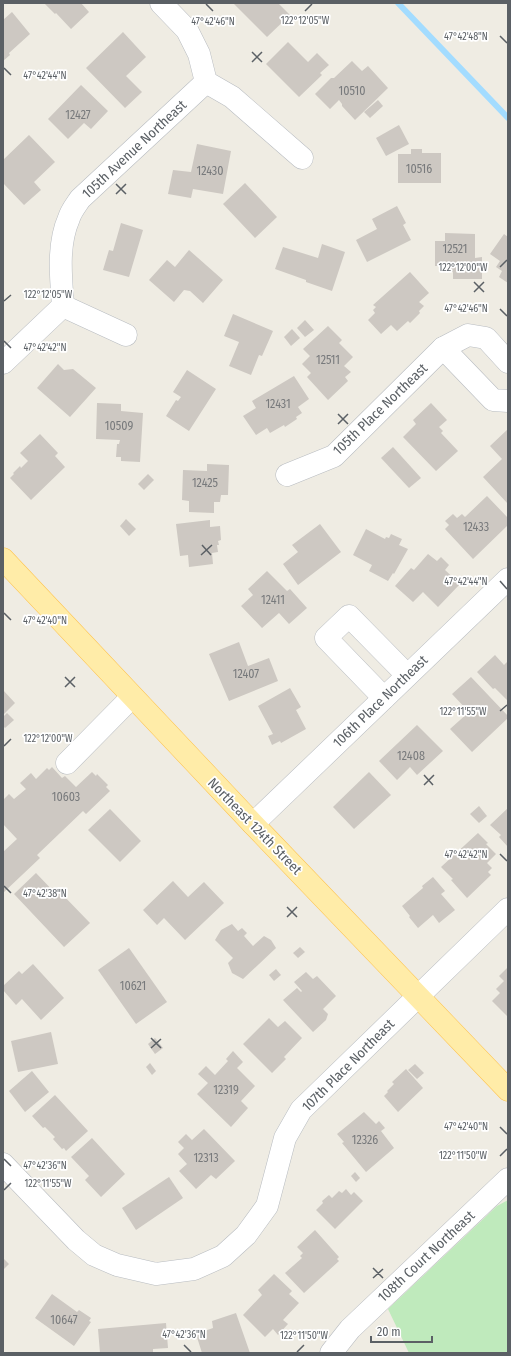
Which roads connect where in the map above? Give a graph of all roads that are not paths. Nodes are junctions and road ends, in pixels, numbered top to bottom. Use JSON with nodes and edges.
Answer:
{"nodes":[{"id":1,"x":161,"y":3,"type":"edge"},
{"id":2,"x":206,"y":82,"type":"junction"},
{"id":3,"x":302,"y":158,"type":"dead end"},
{"id":4,"x":63,"y":306,"type":"junction"},
{"id":5,"x":126,"y":335,"type":"dead end"},
{"id":6,"x":443,"y":348,"type":"junction"},
{"id":7,"x":508,"y":362,"type":"edge"},
{"id":8,"x":3,"y":363,"type":"edge"},
{"id":9,"x":508,"y":400,"type":"edge"},
{"id":10,"x":287,"y":476,"type":"dead end"},
{"id":11,"x":3,"y":560,"type":"edge"},
{"id":12,"x":508,"y":579,"type":"edge"},
{"id":13,"x":407,"y":676,"type":"junction"},
{"id":14,"x":132,"y":697,"type":"junction"},
{"id":15,"x":384,"y":698,"type":"junction"},
{"id":16,"x":67,"y":764,"type":"dead end"},
{"id":17,"x":253,"y":824,"type":"junction"},
{"id":18,"x":508,"y":909,"type":"edge"},
{"id":19,"x":418,"y":996,"type":"junction"},
{"id":20,"x":508,"y":1090,"type":"edge"},
{"id":21,"x":3,"y":1164,"type":"edge"},
{"id":22,"x":508,"y":1179,"type":"edge"},
{"id":23,"x":331,"y":1353,"type":"edge"}],
"edges":[{"from":1,"to":2,"type":"street"},
{"from":2,"to":3,"type":"street"},
{"from":2,"to":4,"type":"street","name":"105th Avenue Northeast"},
{"from":4,"to":5,"type":"street"},
{"from":4,"to":8,"type":"street"},
{"from":6,"to":7,"type":"street","name":"105th Place Northeast"},
{"from":6,"to":9,"type":"street"},
{"from":6,"to":10,"type":"street","name":"105th Place Northeast"},
{"from":11,"to":14,"type":"main road","name":"Northeast 124th Street"},
{"from":12,"to":13,"type":"street","name":"106th Place Northeast"},
{"from":13,"to":15,"type":"street","name":"106th Place Northeast"},
{"from":13,"to":15,"type":"street"},
{"from":14,"to":16,"type":"street"},
{"from":14,"to":17,"type":"main road","name":"Northeast 124th Street"},
{"from":15,"to":17,"type":"street","name":"106th Place Northeast"},
{"from":17,"to":19,"type":"main road","name":"Northeast 124th Street"},
{"from":18,"to":19,"type":"street","name":"107th Place Northeast"},
{"from":19,"to":20,"type":"main road","name":"Northeast 124th Street"},
{"from":19,"to":21,"type":"street","name":"107th Place Northeast"},
{"from":22,"to":23,"type":"street","name":"108th Court Northeast"}]}
